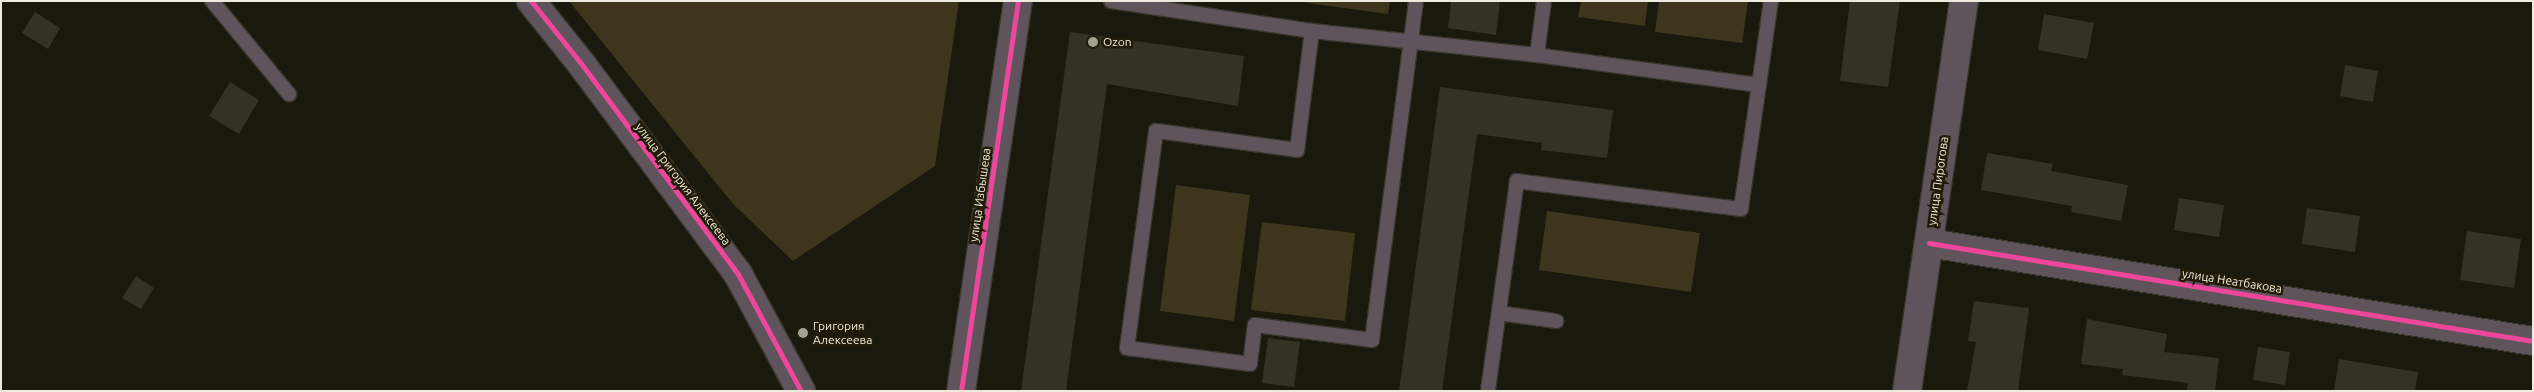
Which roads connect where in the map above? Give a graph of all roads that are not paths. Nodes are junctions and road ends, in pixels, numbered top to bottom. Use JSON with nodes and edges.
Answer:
{"nodes":[{"id":1,"x":212,"y":1,"type":"edge"},
{"id":2,"x":531,"y":1,"type":"edge"},
{"id":3,"x":1018,"y":1,"type":"edge"},
{"id":4,"x":1111,"y":1,"type":"edge"},
{"id":5,"x":1416,"y":1,"type":"edge"},
{"id":6,"x":1544,"y":1,"type":"edge"},
{"id":7,"x":1771,"y":1,"type":"edge"},
{"id":8,"x":1964,"y":1,"type":"edge"},
{"id":9,"x":1165,"y":5,"type":"edge"},
{"id":10,"x":1312,"y":31,"type":"junction"},
{"id":11,"x":1411,"y":40,"type":"junction"},
{"id":12,"x":1537,"y":55,"type":"junction"},
{"id":13,"x":1759,"y":85,"type":"junction"},
{"id":14,"x":289,"y":94,"type":"dead end"},
{"id":15,"x":1929,"y":244,"type":"junction"},
{"id":16,"x":1499,"y":313,"type":"junction"},
{"id":17,"x":1556,"y":321,"type":"dead end"},
{"id":18,"x":2533,"y":341,"type":"edge"},
{"id":19,"x":801,"y":391,"type":"edge"},
{"id":20,"x":961,"y":391,"type":"edge"},
{"id":21,"x":1488,"y":391,"type":"edge"},
{"id":22,"x":1907,"y":391,"type":"edge"}],
"edges":[{"from":1,"to":14,"type":"lane"},
{"from":2,"to":19,"type":"street","name":"улица Григория Алексеева"},
{"from":3,"to":20,"type":"street","name":"улица Избышева"},
{"from":4,"to":9,"type":"lane"},
{"from":5,"to":11,"type":"lane"},
{"from":6,"to":12,"type":"lane"},
{"from":7,"to":13,"type":"lane"},
{"from":8,"to":15,"type":"street","name":"улица Пирогова"},
{"from":9,"to":10,"type":"lane"},
{"from":10,"to":11,"type":"lane"},
{"from":10,"to":11,"type":"lane"},
{"from":11,"to":12,"type":"lane"},
{"from":12,"to":13,"type":"lane"},
{"from":13,"to":16,"type":"lane"},
{"from":15,"to":18,"type":"street","name":"улица Неатбакова"},
{"from":15,"to":22,"type":"street","name":"улица Пирогова"},
{"from":16,"to":17,"type":"lane"},
{"from":16,"to":21,"type":"lane"}]}
